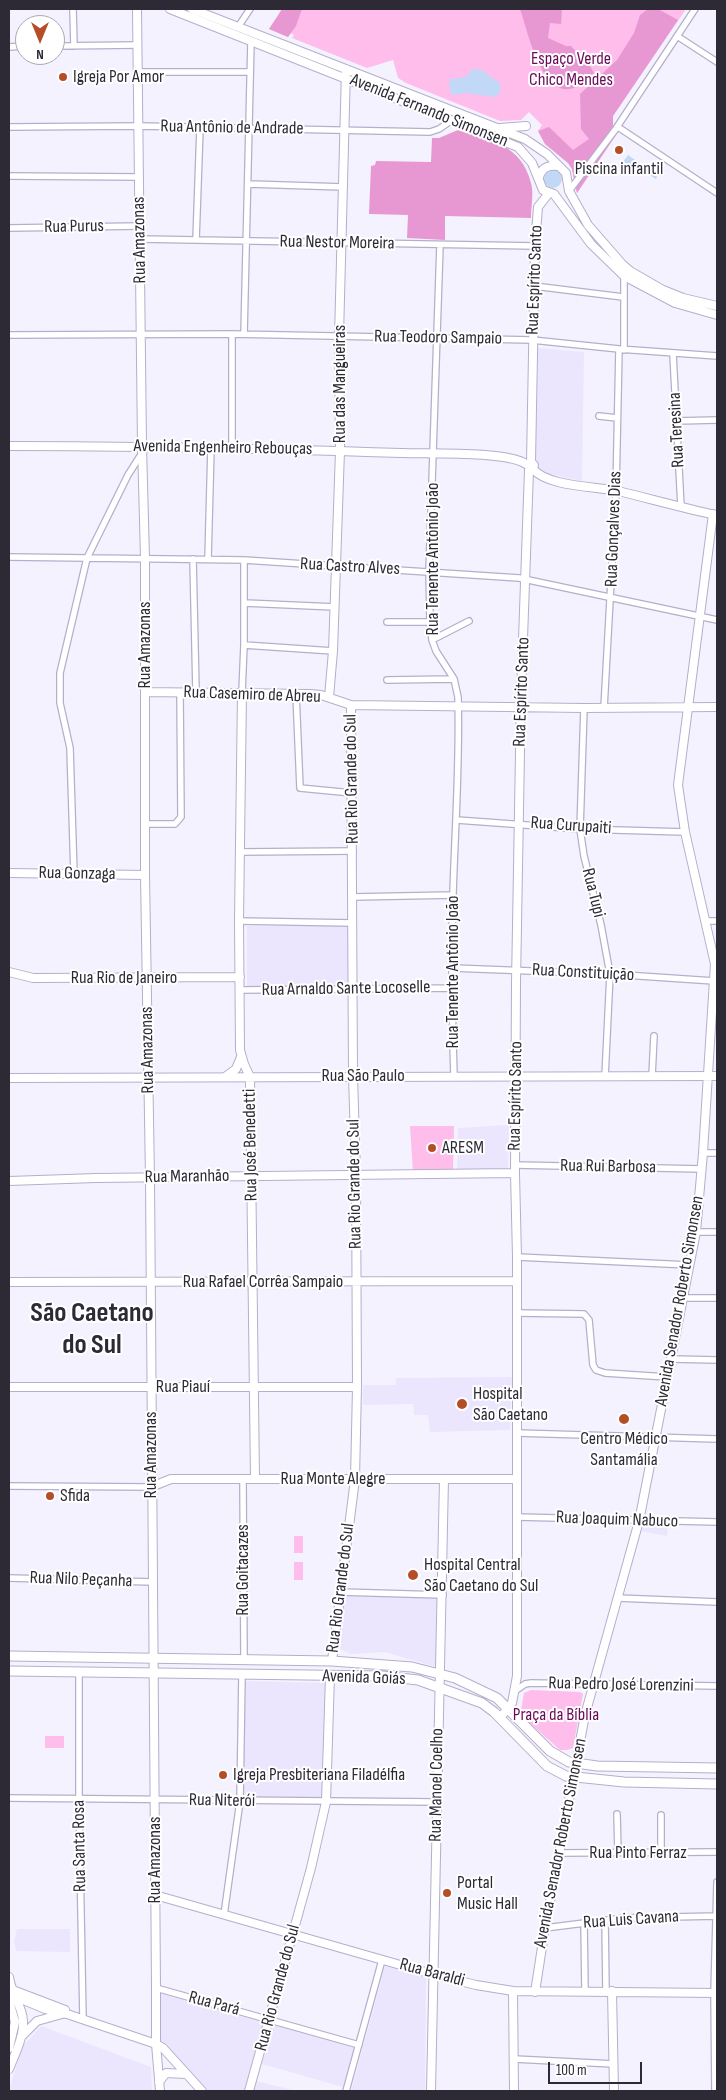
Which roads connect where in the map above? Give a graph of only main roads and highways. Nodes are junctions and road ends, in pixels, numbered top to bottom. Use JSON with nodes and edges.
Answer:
{"nodes":[{"id":1,"x":9,"y":1656,"type":"edge"},
{"id":2,"x":9,"y":1672,"type":"edge"},
{"id":3,"x":717,"y":1768,"type":"edge"},
{"id":4,"x":717,"y":1784,"type":"edge"}],
"edges":[{"from":1,"to":3,"type":"main road","name":"Avenida Goiás"},
{"from":2,"to":4,"type":"main road","name":"Avenida Goiás"}]}
